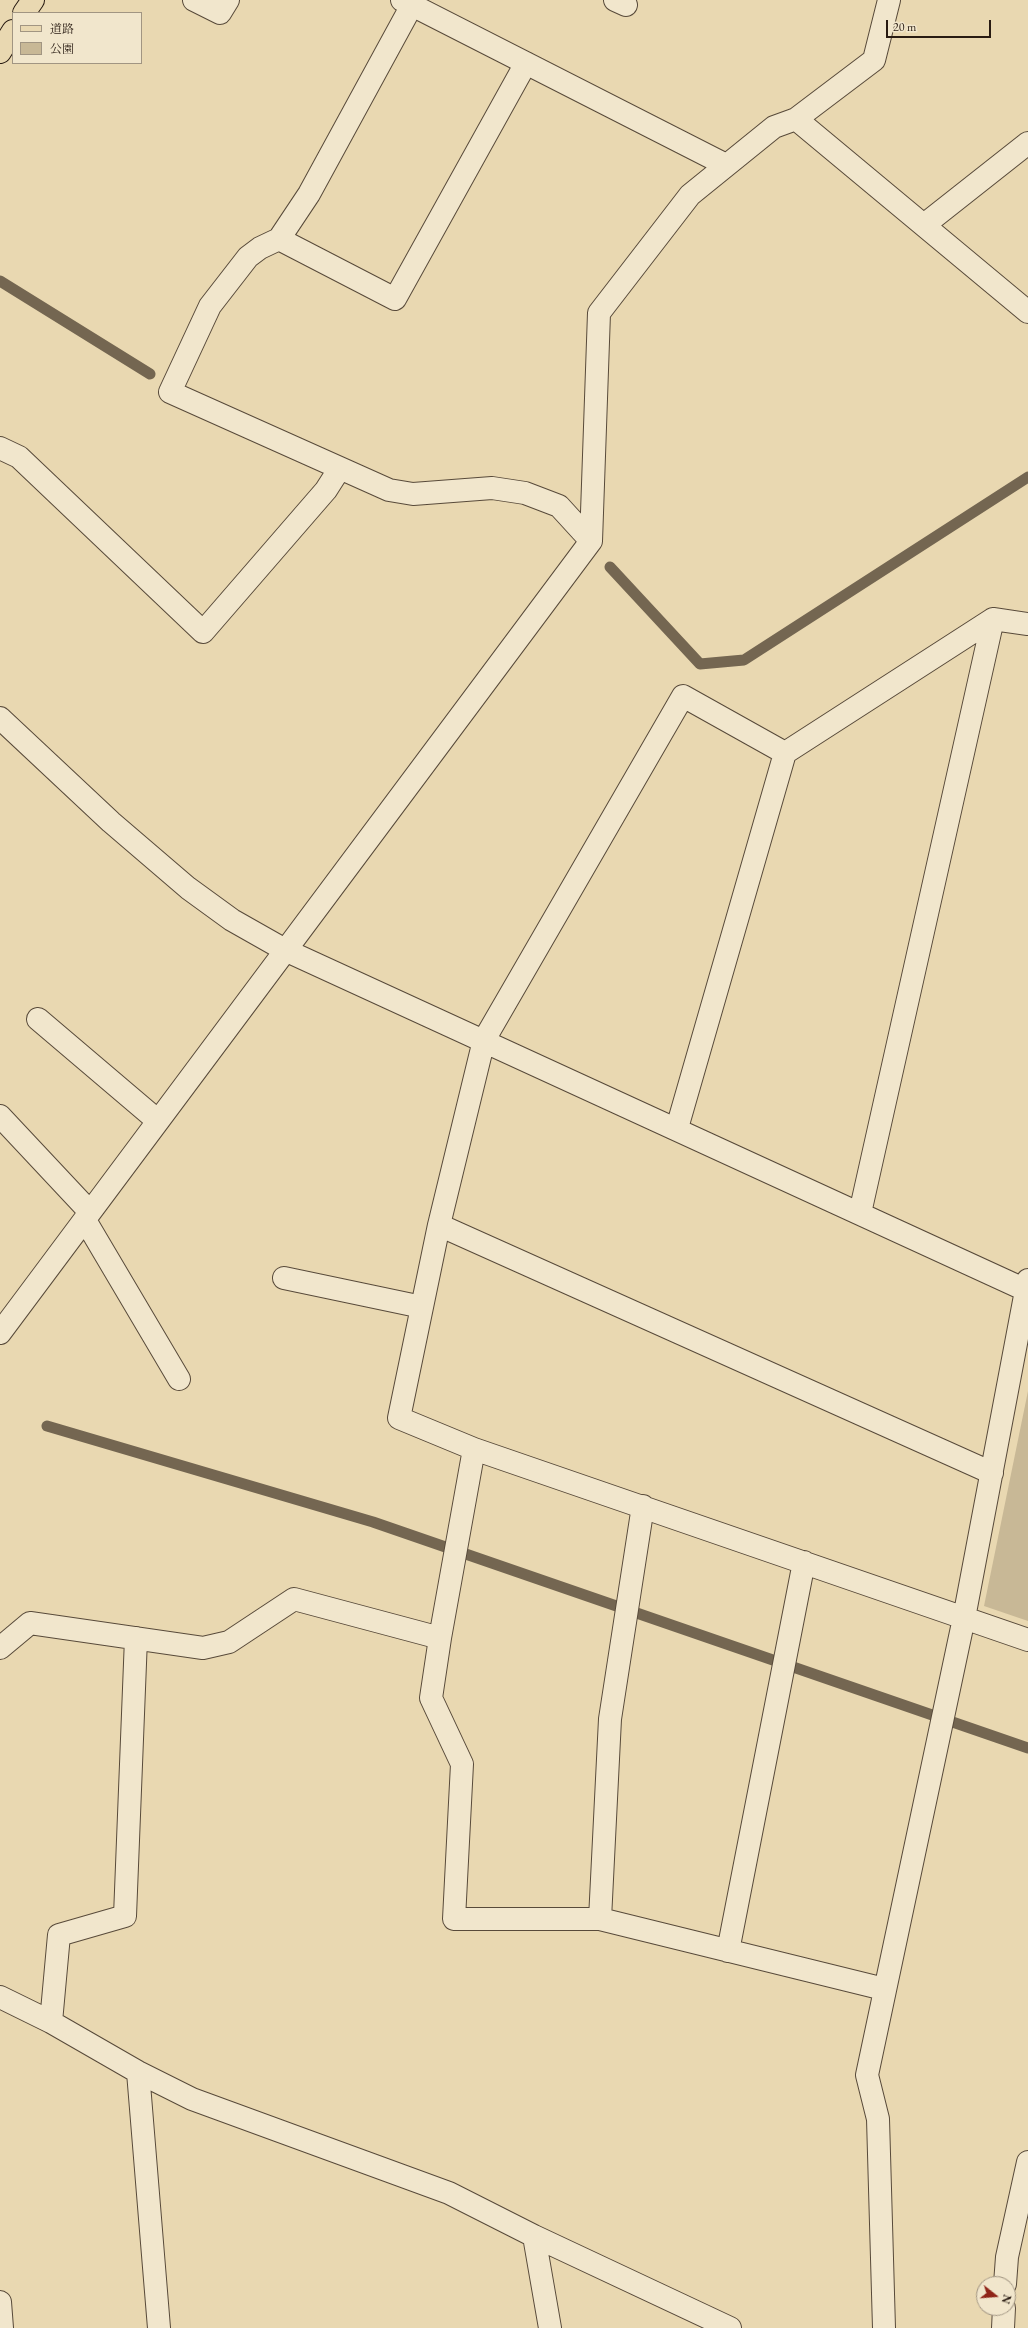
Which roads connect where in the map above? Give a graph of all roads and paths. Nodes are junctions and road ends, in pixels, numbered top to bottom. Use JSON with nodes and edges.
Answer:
{"nodes":[{"id":1,"x":33,"y":0,"type":"edge"},
{"id":2,"x":194,"y":0,"type":"edge"},
{"id":3,"x":228,"y":0,"type":"edge"},
{"id":4,"x":889,"y":0,"type":"edge"},
{"id":5,"x":407,"y":3,"type":"edge"},
{"id":6,"x":25,"y":12,"type":"edge"},
{"id":7,"x":12,"y":33,"type":"edge"},
{"id":8,"x":0,"y":52,"type":"edge"},
{"id":9,"x":526,"y":63,"type":"junction"},
{"id":10,"x":796,"y":119,"type":"junction"},
{"id":11,"x":1028,"y":143,"type":"edge"},
{"id":12,"x":726,"y":165,"type":"junction"},
{"id":13,"x":924,"y":225,"type":"junction"},
{"id":14,"x":279,"y":240,"type":"junction"},
{"id":15,"x":1028,"y":312,"type":"edge"},
{"id":16,"x":0,"y":448,"type":"edge"},
{"id":17,"x":340,"y":468,"type":"junction"},
{"id":18,"x":591,"y":541,"type":"junction"},
{"id":19,"x":993,"y":619,"type":"junction"},
{"id":20,"x":1028,"y":624,"type":"edge"},
{"id":21,"x":0,"y":718,"type":"edge"},
{"id":22,"x":785,"y":753,"type":"junction"},
{"id":23,"x":286,"y":950,"type":"junction"},
{"id":24,"x":38,"y":1019,"type":"dead end"},
{"id":25,"x":484,"y":1040,"type":"junction"},
{"id":26,"x":0,"y":1116,"type":"edge"},
{"id":27,"x":158,"y":1121,"type":"junction"},
{"id":28,"x":677,"y":1128,"type":"junction"},
{"id":29,"x":860,"y":1213,"type":"junction"},
{"id":30,"x":87,"y":1216,"type":"junction"},
{"id":31,"x":439,"y":1225,"type":"junction"},
{"id":32,"x":284,"y":1278,"type":"dead end"},
{"id":33,"x":1027,"y":1286,"type":"edge"},
{"id":34,"x":422,"y":1307,"type":"junction"},
{"id":35,"x":0,"y":1333,"type":"edge"},
{"id":36,"x":179,"y":1379,"type":"dead end"},
{"id":37,"x":474,"y":1449,"type":"junction"},
{"id":38,"x":992,"y":1473,"type":"junction"},
{"id":39,"x":643,"y":1506,"type":"junction"},
{"id":40,"x":804,"y":1562,"type":"junction"},
{"id":41,"x":964,"y":1618,"type":"junction"},
{"id":42,"x":136,"y":1638,"type":"junction"},
{"id":43,"x":440,"y":1638,"type":"junction"},
{"id":44,"x":1028,"y":1640,"type":"edge"},
{"id":45,"x":0,"y":1648,"type":"edge"},
{"id":46,"x":600,"y":1919,"type":"junction"},
{"id":47,"x":728,"y":1951,"type":"junction"},
{"id":48,"x":884,"y":1989,"type":"junction"},
{"id":49,"x":0,"y":1997,"type":"edge"},
{"id":50,"x":51,"y":2022,"type":"junction"},
{"id":51,"x":138,"y":2072,"type":"junction"},
{"id":52,"x":1028,"y":2162,"type":"edge"},
{"id":53,"x":534,"y":2236,"type":"junction"},
{"id":54,"x":1006,"y":2276,"type":"edge"},
{"id":55,"x":0,"y":2302,"type":"edge"},
{"id":56,"x":1004,"y":2316,"type":"edge"},
{"id":57,"x":2,"y":2328,"type":"edge"},
{"id":58,"x":159,"y":2328,"type":"edge"},
{"id":59,"x":550,"y":2328,"type":"edge"},
{"id":60,"x":730,"y":2328,"type":"edge"},
{"id":61,"x":884,"y":2328,"type":"edge"},
{"id":62,"x":1003,"y":2328,"type":"edge"}],
"edges":[{"from":1,"to":6,"type":"main road"},
{"from":2,"to":3,"type":"street"},
{"from":4,"to":10,"type":"street"},
{"from":5,"to":9,"type":"street"},
{"from":5,"to":14,"type":"street"},
{"from":7,"to":8,"type":"main road"},
{"from":9,"to":12,"type":"street"},
{"from":9,"to":14,"type":"street"},
{"from":10,"to":12,"type":"street"},
{"from":10,"to":13,"type":"street"},
{"from":11,"to":13,"type":"street"},
{"from":12,"to":18,"type":"street"},
{"from":13,"to":15,"type":"street"},
{"from":14,"to":17,"type":"street"},
{"from":16,"to":17,"type":"street"},
{"from":17,"to":18,"type":"street"},
{"from":18,"to":23,"type":"street"},
{"from":19,"to":20,"type":"street"},
{"from":19,"to":22,"type":"street"},
{"from":19,"to":29,"type":"street"},
{"from":21,"to":23,"type":"street"},
{"from":22,"to":25,"type":"street"},
{"from":22,"to":28,"type":"street"},
{"from":23,"to":25,"type":"street"},
{"from":23,"to":27,"type":"street"},
{"from":24,"to":27,"type":"street"},
{"from":25,"to":28,"type":"street"},
{"from":25,"to":31,"type":"street"},
{"from":26,"to":30,"type":"street"},
{"from":27,"to":30,"type":"street"},
{"from":28,"to":29,"type":"street"},
{"from":29,"to":33,"type":"street"},
{"from":30,"to":35,"type":"street"},
{"from":30,"to":36,"type":"street"},
{"from":31,"to":34,"type":"street"},
{"from":31,"to":38,"type":"street"},
{"from":32,"to":34,"type":"street"},
{"from":33,"to":38,"type":"street"},
{"from":34,"to":37,"type":"street"},
{"from":37,"to":39,"type":"street"},
{"from":37,"to":43,"type":"street"},
{"from":38,"to":41,"type":"street"},
{"from":39,"to":40,"type":"street"},
{"from":39,"to":46,"type":"street"},
{"from":40,"to":41,"type":"street"},
{"from":40,"to":47,"type":"street"},
{"from":41,"to":44,"type":"street"},
{"from":41,"to":48,"type":"street"},
{"from":42,"to":43,"type":"street"},
{"from":42,"to":45,"type":"street"},
{"from":42,"to":50,"type":"street"},
{"from":43,"to":46,"type":"street"},
{"from":46,"to":47,"type":"street"},
{"from":47,"to":48,"type":"street"},
{"from":48,"to":61,"type":"street"},
{"from":49,"to":50,"type":"street"},
{"from":50,"to":51,"type":"street"},
{"from":51,"to":53,"type":"street"},
{"from":51,"to":58,"type":"street"},
{"from":52,"to":54,"type":"street"},
{"from":53,"to":59,"type":"street"},
{"from":53,"to":60,"type":"street"},
{"from":55,"to":57,"type":"street"},
{"from":56,"to":62,"type":"street"}]}
